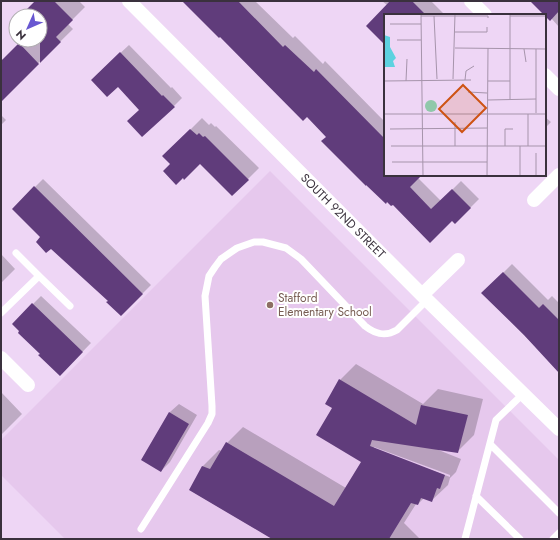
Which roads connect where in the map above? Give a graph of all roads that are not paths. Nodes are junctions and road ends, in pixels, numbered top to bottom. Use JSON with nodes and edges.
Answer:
{"nodes":[{"id":1,"x":129,"y":1,"type":"edge"},
{"id":2,"x":471,"y":1,"type":"edge"},
{"id":3,"x":484,"y":14,"type":"edge"},
{"id":4,"x":546,"y":76,"type":"edge"},
{"id":5,"x":559,"y":89,"type":"edge"},
{"id":6,"x":559,"y":175,"type":"edge"},
{"id":7,"x":534,"y":200,"type":"dead end"},
{"id":8,"x":16,"y":252,"type":"dead end"},
{"id":9,"x":458,"y":260,"type":"dead end"},
{"id":10,"x":39,"y":276,"type":"junction"},
{"id":11,"x":425,"y":297,"type":"junction"},
{"id":12,"x":70,"y":306,"type":"dead end"},
{"id":13,"x":1,"y":313,"type":"edge"},
{"id":14,"x":1,"y":358,"type":"edge"},
{"id":15,"x":28,"y":385,"type":"dead end"},
{"id":16,"x":524,"y":393,"type":"junction"},
{"id":17,"x":559,"y":429,"type":"edge"},
{"id":18,"x":490,"y":444,"type":"junction"},
{"id":19,"x":476,"y":496,"type":"junction"},
{"id":20,"x":559,"y":513,"type":"edge"},
{"id":21,"x":141,"y":529,"type":"dead end"},
{"id":22,"x":559,"y":534,"type":"edge"},
{"id":23,"x":465,"y":539,"type":"edge"},
{"id":24,"x":520,"y":539,"type":"edge"},
{"id":25,"x":553,"y":539,"type":"edge"}],
"edges":[{"from":1,"to":11,"type":"street","name":"SOUTH 92ND STREET"},
{"from":2,"to":3,"type":"street"},
{"from":4,"to":5,"type":"street"},
{"from":6,"to":7,"type":"street"},
{"from":8,"to":10,"type":"lane"},
{"from":9,"to":11,"type":"street"},
{"from":10,"to":12,"type":"lane"},
{"from":10,"to":13,"type":"lane"},
{"from":11,"to":16,"type":"street","name":"SOUTH 92ND STREET"},
{"from":11,"to":21,"type":"lane"},
{"from":14,"to":15,"type":"street"},
{"from":16,"to":17,"type":"street","name":"SOUTH 92ND STREET"},
{"from":16,"to":18,"type":"lane"},
{"from":18,"to":19,"type":"lane"},
{"from":18,"to":20,"type":"lane"},
{"from":19,"to":23,"type":"lane"},
{"from":19,"to":24,"type":"lane"},
{"from":22,"to":25,"type":"lane"}]}
